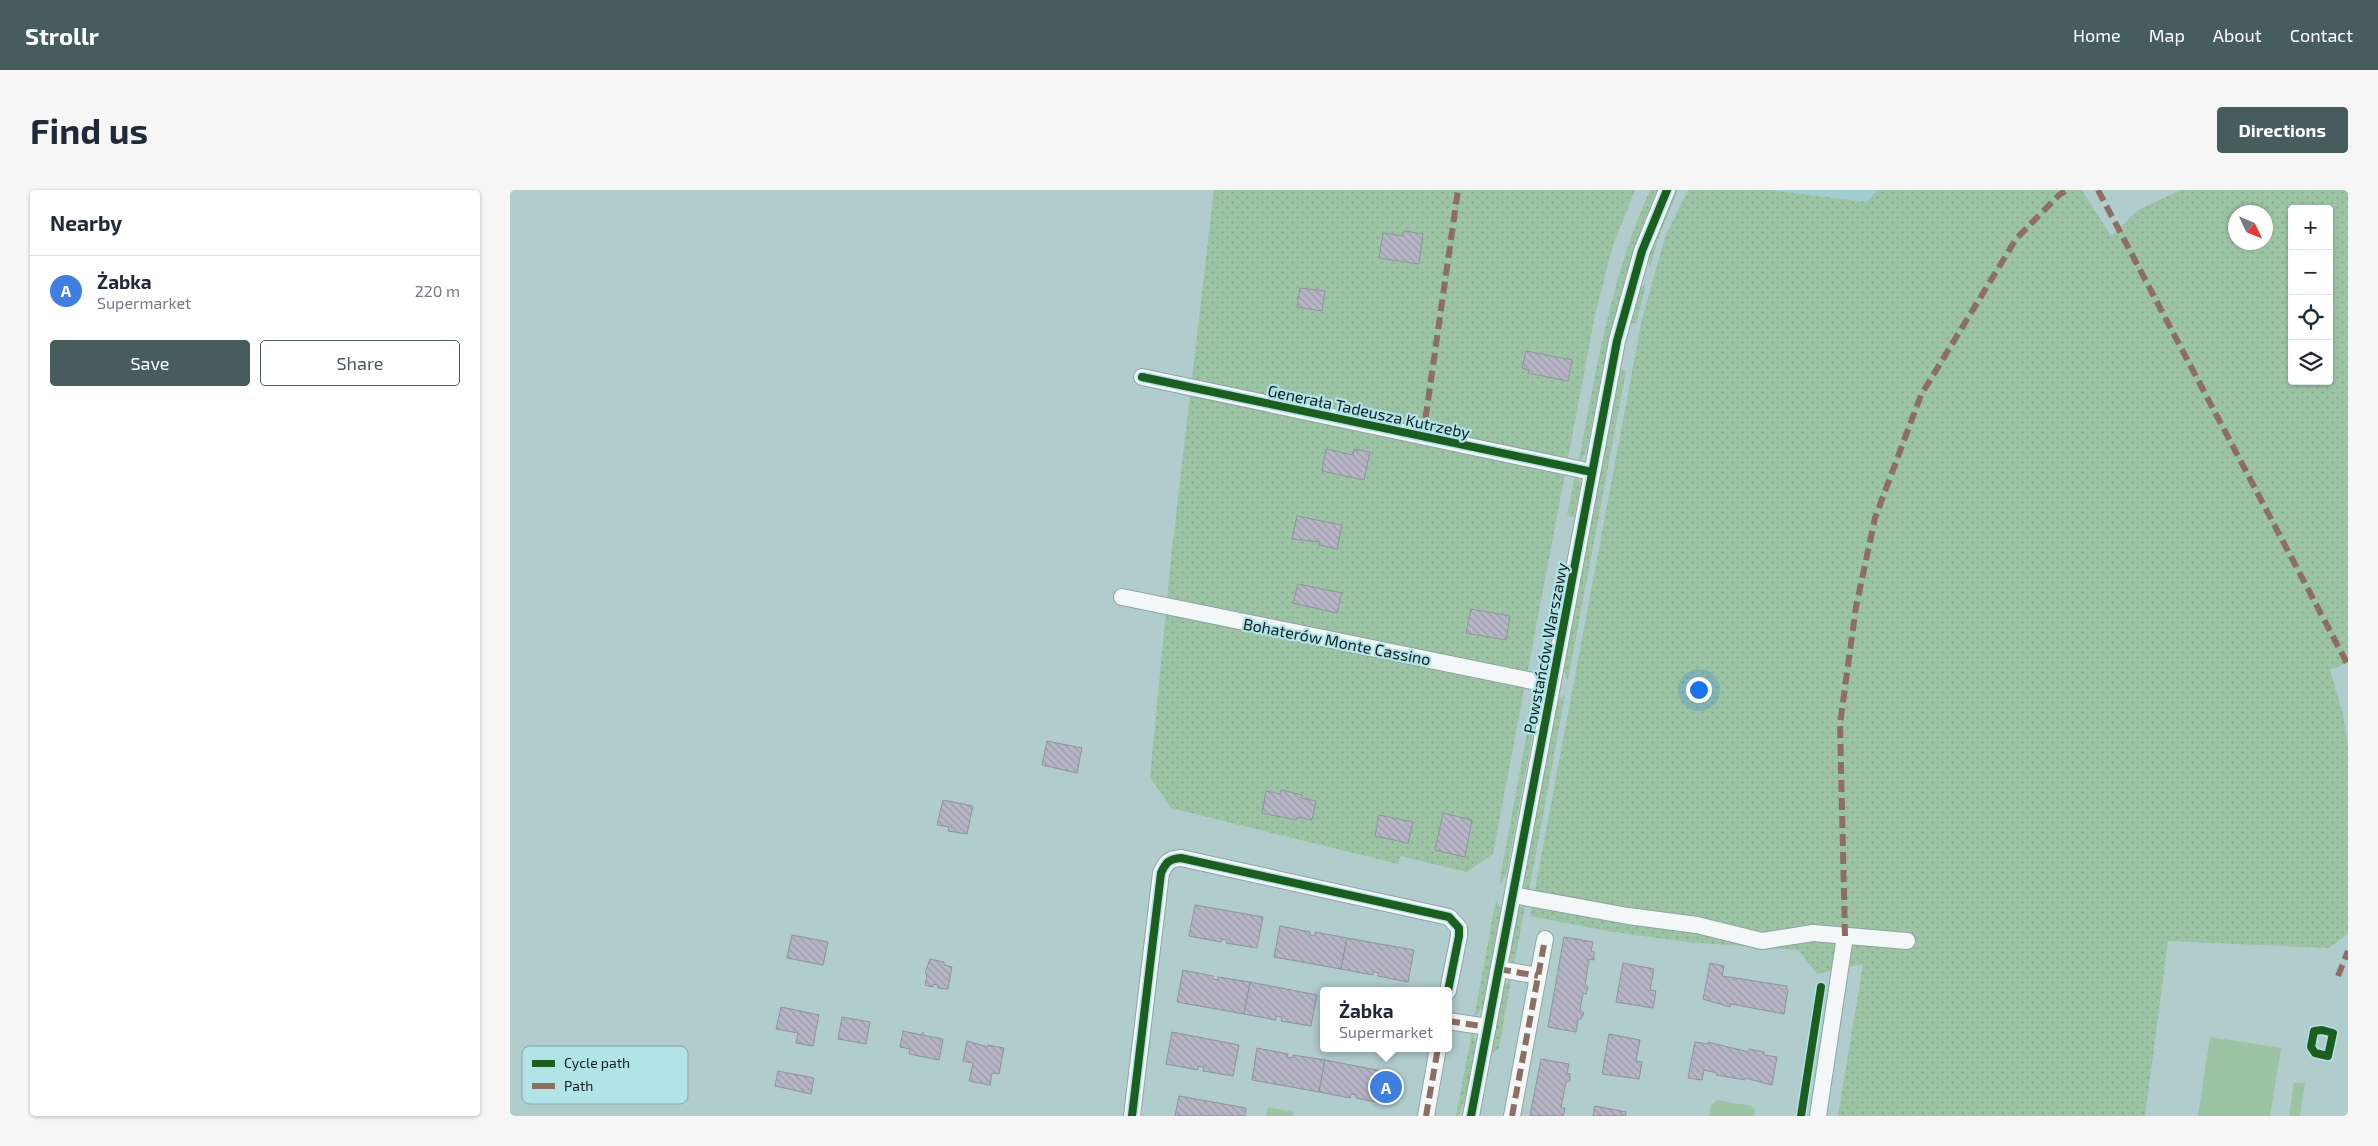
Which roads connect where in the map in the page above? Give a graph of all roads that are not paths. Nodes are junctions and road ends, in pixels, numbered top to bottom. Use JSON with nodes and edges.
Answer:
{"nodes":[{"id":1,"x":1667,"y":190,"type":"edge"},
{"id":2,"x":1142,"y":377,"type":"dead end"},
{"id":3,"x":1592,"y":472,"type":"junction"},
{"id":4,"x":1122,"y":597,"type":"dead end"},
{"id":5,"x":1552,"y":684,"type":"junction"},
{"id":6,"x":1513,"y":895,"type":"junction"},
{"id":7,"x":1845,"y":936,"type":"junction"},
{"id":8,"x":1545,"y":939,"type":"dead end"},
{"id":9,"x":1907,"y":941,"type":"dead end"},
{"id":10,"x":1499,"y":969,"type":"junction"},
{"id":11,"x":1538,"y":976,"type":"junction"},
{"id":12,"x":1449,"y":987,"type":"edge"},
{"id":13,"x":1452,"y":1022,"type":"edge"},
{"id":14,"x":1488,"y":1027,"type":"junction"},
{"id":15,"x":1437,"y":1052,"type":"edge"},
{"id":16,"x":1132,"y":1116,"type":"edge"},
{"id":17,"x":1426,"y":1116,"type":"edge"},
{"id":18,"x":1471,"y":1116,"type":"edge"},
{"id":19,"x":1512,"y":1116,"type":"edge"},
{"id":20,"x":1818,"y":1116,"type":"edge"}],
"edges":[{"from":1,"to":3,"type":"street","name":"Powstańców Warszawy"},
{"from":2,"to":3,"type":"street","name":"Generała Tadeusza Kutrzeby"},
{"from":3,"to":5,"type":"street","name":"Powstańców Warszawy"},
{"from":4,"to":5,"type":"street","name":"Bohaterów Monte Cassino"},
{"from":5,"to":6,"type":"street","name":"Powstańców Warszawy"},
{"from":6,"to":7,"type":"street"},
{"from":6,"to":10,"type":"street","name":"Powstańców Warszawy"},
{"from":7,"to":9,"type":"street"},
{"from":7,"to":20,"type":"street"},
{"from":8,"to":11,"type":"street"},
{"from":10,"to":11,"type":"street"},
{"from":10,"to":14,"type":"street","name":"Powstańców Warszawy"},
{"from":11,"to":19,"type":"street"},
{"from":12,"to":16,"type":"street"},
{"from":13,"to":14,"type":"street"},
{"from":14,"to":18,"type":"street","name":"Powstańców Warszawy"},
{"from":15,"to":17,"type":"street"}]}
